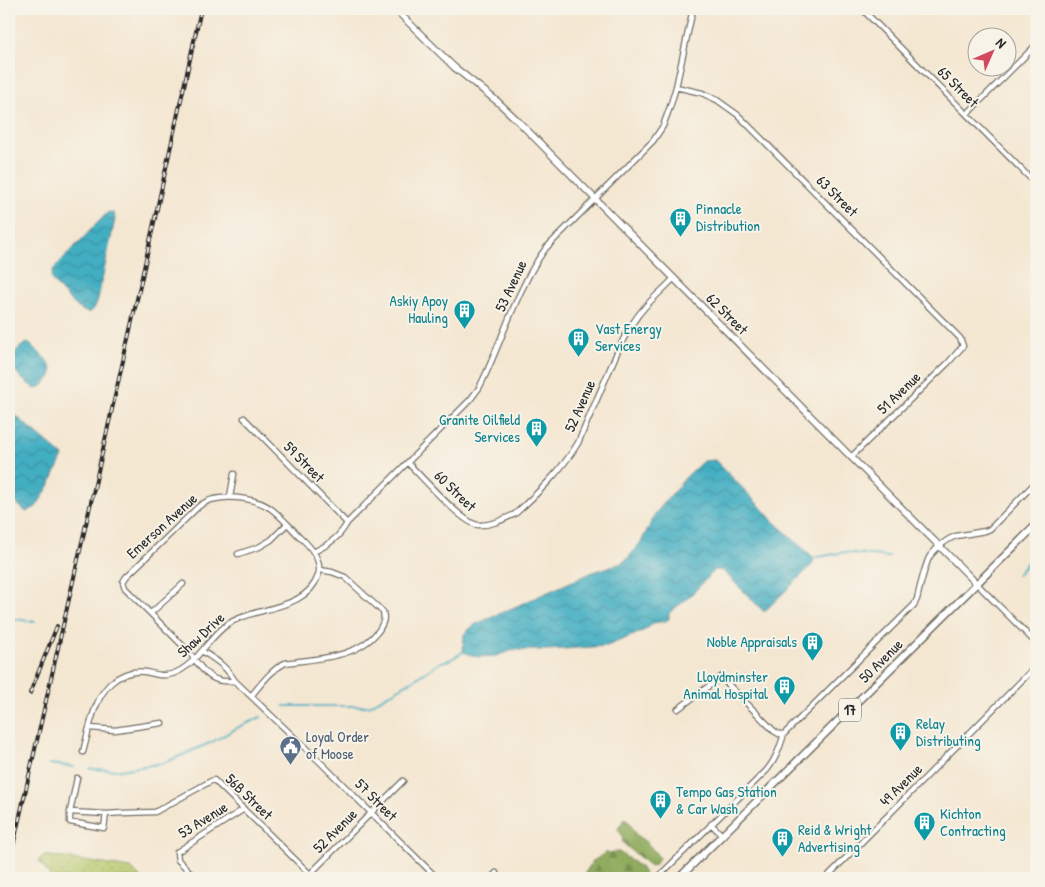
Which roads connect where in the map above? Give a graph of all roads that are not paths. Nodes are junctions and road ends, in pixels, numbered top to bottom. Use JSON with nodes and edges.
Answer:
{"nodes":[{"id":1,"x":395,"y":9,"type":"edge"},
{"id":2,"x":693,"y":9,"type":"edge"},
{"id":3,"x":862,"y":9,"type":"edge"},
{"id":4,"x":1036,"y":45,"type":"edge"},
{"id":5,"x":676,"y":87,"type":"junction"},
{"id":6,"x":967,"y":114,"type":"junction"},
{"id":7,"x":1036,"y":184,"type":"edge"},
{"id":8,"x":594,"y":199,"type":"junction"},
{"id":9,"x":674,"y":278,"type":"junction"},
{"id":10,"x":963,"y":346,"type":"joint"},
{"id":11,"x":244,"y":418,"type":"dead end"},
{"id":12,"x":851,"y":457,"type":"junction"},
{"id":13,"x":408,"y":463,"type":"junction"},
{"id":14,"x":234,"y":474,"type":"dead end"},
{"id":15,"x":1036,"y":482,"type":"edge"},
{"id":16,"x":230,"y":497,"type":"junction"},
{"id":17,"x":347,"y":523,"type":"junction"},
{"id":18,"x":287,"y":524,"type":"junction"},
{"id":19,"x":489,"y":524,"type":"joint"},
{"id":20,"x":1036,"y":525,"type":"edge"},
{"id":21,"x":940,"y":546,"type":"junction"},
{"id":22,"x":313,"y":552,"type":"junction"},
{"id":23,"x":238,"y":554,"type":"dead end"},
{"id":24,"x":320,"y":570,"type":"junction"},
{"id":25,"x":183,"y":584,"type":"dead end"},
{"id":26,"x":977,"y":584,"type":"junction"},
{"id":27,"x":151,"y":613,"type":"junction"},
{"id":28,"x":1036,"y":643,"type":"edge"},
{"id":29,"x":202,"y":651,"type":"junction"},
{"id":30,"x":195,"y":659,"type":"junction"},
{"id":31,"x":1036,"y":666,"type":"edge"},
{"id":32,"x":235,"y":681,"type":"junction"},
{"id":33,"x":251,"y":696,"type":"junction"},
{"id":34,"x":678,"y":709,"type":"dead end"},
{"id":35,"x":162,"y":723,"type":"dead end"},
{"id":36,"x":90,"y":728,"type":"junction"},
{"id":37,"x":784,"y":734,"type":"junction"},
{"id":38,"x":83,"y":752,"type":"dead end"},
{"id":39,"x":77,"y":778,"type":"dead end"},
{"id":40,"x":403,"y":781,"type":"dead end"},
{"id":41,"x":244,"y":809,"type":"junction"},
{"id":42,"x":70,"y":812,"type":"junction"},
{"id":43,"x":372,"y":812,"type":"junction"},
{"id":44,"x":106,"y":814,"type":"junction"},
{"id":45,"x":711,"y":824,"type":"junction"},
{"id":46,"x":723,"y":836,"type":"junction"},
{"id":47,"x":496,"y":873,"type":"dead end"},
{"id":48,"x":310,"y":874,"type":"junction"},
{"id":49,"x":196,"y":878,"type":"edge"},
{"id":50,"x":306,"y":878,"type":"edge"},
{"id":51,"x":314,"y":878,"type":"edge"},
{"id":52,"x":437,"y":878,"type":"edge"},
{"id":53,"x":491,"y":878,"type":"edge"},
{"id":54,"x":657,"y":878,"type":"edge"},
{"id":55,"x":679,"y":878,"type":"edge"},
{"id":56,"x":826,"y":878,"type":"edge"}],
"edges":[{"from":1,"to":8,"type":"main road","name":"62 Street"},
{"from":2,"to":5,"type":"street","name":"53 Avenue"},
{"from":3,"to":6,"type":"street","name":"65 Street"},
{"from":4,"to":6,"type":"street"},
{"from":5,"to":8,"type":"street","name":"53 Avenue"},
{"from":5,"to":10,"type":"street","name":"63 Street"},
{"from":6,"to":7,"type":"street","name":"65 Street"},
{"from":8,"to":9,"type":"main road","name":"62 Street"},
{"from":8,"to":13,"type":"street","name":"53 Avenue"},
{"from":9,"to":12,"type":"main road","name":"62 Street"},
{"from":9,"to":19,"type":"street","name":"52 Avenue"},
{"from":10,"to":12,"type":"street","name":"51 Avenue"},
{"from":11,"to":17,"type":"street","name":"59 Street"},
{"from":12,"to":21,"type":"main road","name":"62 Street"},
{"from":13,"to":17,"type":"street","name":"53 Avenue"},
{"from":13,"to":19,"type":"street","name":"60 Street"},
{"from":14,"to":16,"type":"street"},
{"from":15,"to":21,"type":"street"},
{"from":16,"to":18,"type":"street"},
{"from":16,"to":27,"type":"street","name":"Emerson Avenue"},
{"from":17,"to":22,"type":"street","name":"53 Avenue"},
{"from":18,"to":22,"type":"street"},
{"from":18,"to":23,"type":"street"},
{"from":20,"to":26,"type":"main road","name":"50 Avenue","number":"17"},
{"from":21,"to":26,"type":"main road","name":"62 Street"},
{"from":21,"to":37,"type":"street"},
{"from":22,"to":24,"type":"street"},
{"from":24,"to":29,"type":"street","name":"Shaw Drive"},
{"from":24,"to":33,"type":"street"},
{"from":25,"to":27,"type":"street"},
{"from":26,"to":28,"type":"street","name":"62 Street"},
{"from":26,"to":46,"type":"main road","name":"50 Avenue","number":"17"},
{"from":27,"to":30,"type":"street"},
{"from":29,"to":30,"type":"street","name":"Shaw Drive"},
{"from":29,"to":32,"type":"street","name":"57 Street"},
{"from":30,"to":32,"type":"street"},
{"from":30,"to":36,"type":"street","name":"Shaw Drive"},
{"from":31,"to":56,"type":"street","name":"49 Avenue"},
{"from":32,"to":33,"type":"street","name":"57 Street"},
{"from":33,"to":43,"type":"street","name":"57 Street"},
{"from":34,"to":37,"type":"street"},
{"from":35,"to":36,"type":"street"},
{"from":36,"to":38,"type":"street","name":"Shaw Drive"},
{"from":37,"to":45,"type":"street"},
{"from":39,"to":42,"type":"street"},
{"from":40,"to":43,"type":"street","name":"52 Avenue"},
{"from":41,"to":44,"type":"street","name":"56B Street"},
{"from":41,"to":48,"type":"street","name":"56B Street"},
{"from":41,"to":49,"type":"street","name":"53 Avenue"},
{"from":42,"to":44,"type":"street","name":"56B Street"},
{"from":42,"to":44,"type":"street"},
{"from":43,"to":48,"type":"street","name":"52 Avenue"},
{"from":43,"to":52,"type":"street","name":"57 Street"},
{"from":45,"to":46,"type":"street"},
{"from":45,"to":54,"type":"street"},
{"from":46,"to":55,"type":"main road","name":"50 Avenue","number":"17"},
{"from":47,"to":53,"type":"street"},
{"from":48,"to":50,"type":"street","name":"52 Avenue"},
{"from":48,"to":51,"type":"street","name":"56B Street"}]}
